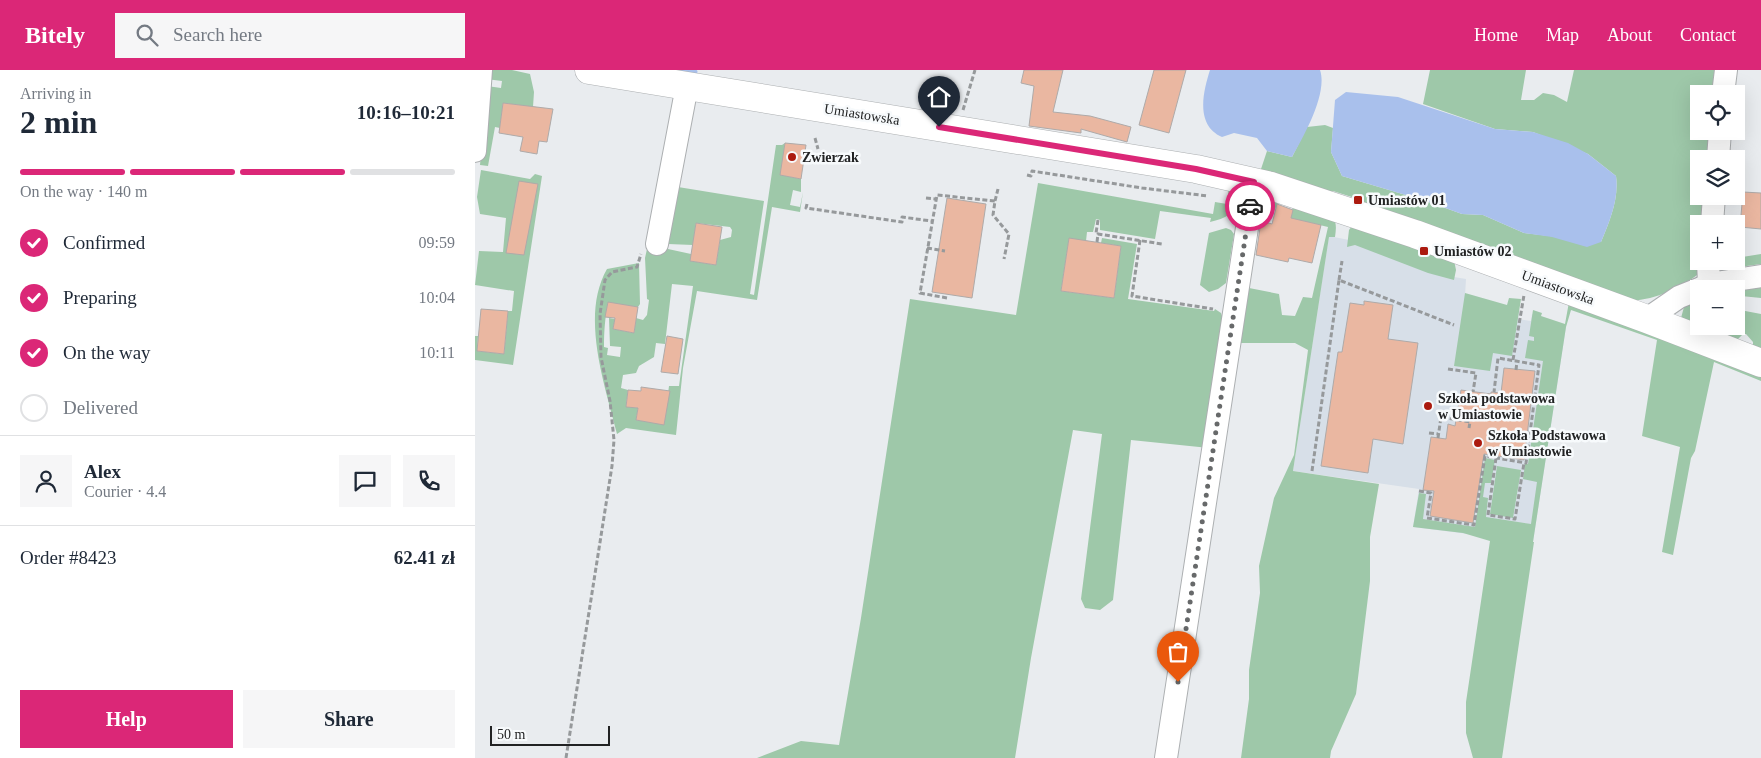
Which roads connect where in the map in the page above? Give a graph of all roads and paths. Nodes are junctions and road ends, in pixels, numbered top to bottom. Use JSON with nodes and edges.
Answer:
{"nodes":[{"id":1,"x":481,"y":70,"type":"edge"},
{"id":2,"x":589,"y":70,"type":"edge"},
{"id":3,"x":975,"y":70,"type":"edge"},
{"id":4,"x":1726,"y":70,"type":"edge"},
{"id":5,"x":1724,"y":85,"type":"edge"},
{"id":6,"x":687,"y":86,"type":"junction"},
{"id":7,"x":958,"y":130,"type":"junction"},
{"id":8,"x":815,"y":138,"type":"dead end"},
{"id":9,"x":818,"y":149,"type":"dead end"},
{"id":10,"x":475,"y":151,"type":"edge"},
{"id":11,"x":1027,"y":175,"type":"dead end"},
{"id":12,"x":1254,"y":182,"type":"junction"},
{"id":13,"x":998,"y":190,"type":"dead end"},
{"id":14,"x":1218,"y":197,"type":"dead end"},
{"id":15,"x":926,"y":198,"type":"dead end"},
{"id":16,"x":935,"y":200,"type":"junction"},
{"id":17,"x":995,"y":201,"type":"junction"},
{"id":18,"x":807,"y":204,"type":"dead end"},
{"id":19,"x":1098,"y":220,"type":"dead end"},
{"id":20,"x":931,"y":221,"type":"junction"},
{"id":21,"x":1098,"y":234,"type":"junction"},
{"id":22,"x":1140,"y":240,"type":"junction"},
{"id":23,"x":1097,"y":242,"type":"dead end"},
{"id":24,"x":1162,"y":244,"type":"dead end"},
{"id":25,"x":649,"y":248,"type":"joint"},
{"id":26,"x":927,"y":248,"type":"junction"},
{"id":27,"x":945,"y":251,"type":"dead end"},
{"id":28,"x":1005,"y":259,"type":"dead end"},
{"id":29,"x":1343,"y":261,"type":"dead end"},
{"id":30,"x":1761,"y":276,"type":"edge"},
{"id":31,"x":1339,"y":280,"type":"junction"},
{"id":32,"x":1740,"y":280,"type":"edge"},
{"id":33,"x":1690,"y":292,"type":"edge"},
{"id":34,"x":1528,"y":294,"type":"dead end"},
{"id":35,"x":947,"y":298,"type":"dead end"},
{"id":36,"x":1213,"y":309,"type":"dead end"},
{"id":37,"x":1647,"y":319,"type":"junction"},
{"id":38,"x":1454,"y":325,"type":"dead end"},
{"id":39,"x":1515,"y":361,"type":"junction"},
{"id":40,"x":1761,"y":363,"type":"edge"},
{"id":41,"x":1447,"y":369,"type":"dead end"},
{"id":42,"x":1516,"y":370,"type":"dead end"},
{"id":43,"x":1473,"y":392,"type":"dead end"},
{"id":44,"x":1494,"y":392,"type":"dead end"},
{"id":45,"x":1455,"y":420,"type":"junction"},
{"id":46,"x":1455,"y":426,"type":"dead end"},
{"id":47,"x":1469,"y":428,"type":"dead end"},
{"id":48,"x":1429,"y":433,"type":"dead end"},
{"id":49,"x":1496,"y":458,"type":"junction"},
{"id":50,"x":1524,"y":463,"type":"junction"},
{"id":51,"x":1312,"y":471,"type":"dead end"},
{"id":52,"x":1419,"y":491,"type":"dead end"},
{"id":53,"x":566,"y":758,"type":"edge"},
{"id":54,"x":1166,"y":758,"type":"edge"}],
"edges":[{"from":1,"to":10,"type":"street"},
{"from":2,"to":6,"type":"main road","name":"Umiastowska"},
{"from":3,"to":7,"type":"path"},
{"from":4,"to":5,"type":"street"},
{"from":6,"to":7,"type":"main road","name":"Umiastowska"},
{"from":6,"to":25,"type":"street"},
{"from":7,"to":12,"type":"main road","name":"Umiastowska"},
{"from":8,"to":9,"type":"path"},
{"from":11,"to":14,"type":"path"},
{"from":12,"to":37,"type":"main road","name":"Umiastowska"},
{"from":12,"to":54,"type":"street"},
{"from":13,"to":17,"type":"path"},
{"from":15,"to":16,"type":"path"},
{"from":16,"to":17,"type":"path"},
{"from":16,"to":20,"type":"path"},
{"from":17,"to":28,"type":"path"},
{"from":18,"to":20,"type":"path"},
{"from":19,"to":21,"type":"path"},
{"from":20,"to":26,"type":"path"},
{"from":21,"to":22,"type":"path"},
{"from":21,"to":23,"type":"path"},
{"from":22,"to":24,"type":"path"},
{"from":22,"to":36,"type":"path"},
{"from":25,"to":53,"type":"path"},
{"from":26,"to":27,"type":"path"},
{"from":26,"to":35,"type":"path"},
{"from":29,"to":31,"type":"path"},
{"from":30,"to":32,"type":"street"},
{"from":31,"to":38,"type":"path"},
{"from":31,"to":51,"type":"path"},
{"from":33,"to":37,"type":"street"},
{"from":34,"to":39,"type":"path"},
{"from":37,"to":40,"type":"main road","name":"Umiastowska"},
{"from":39,"to":42,"type":"path"},
{"from":39,"to":44,"type":"path"},
{"from":39,"to":50,"type":"path"},
{"from":41,"to":43,"type":"path"},
{"from":45,"to":46,"type":"path"},
{"from":45,"to":47,"type":"path"},
{"from":45,"to":48,"type":"path"},
{"from":49,"to":50,"type":"path"},
{"from":49,"to":50,"type":"path"},
{"from":49,"to":52,"type":"path"}]}
